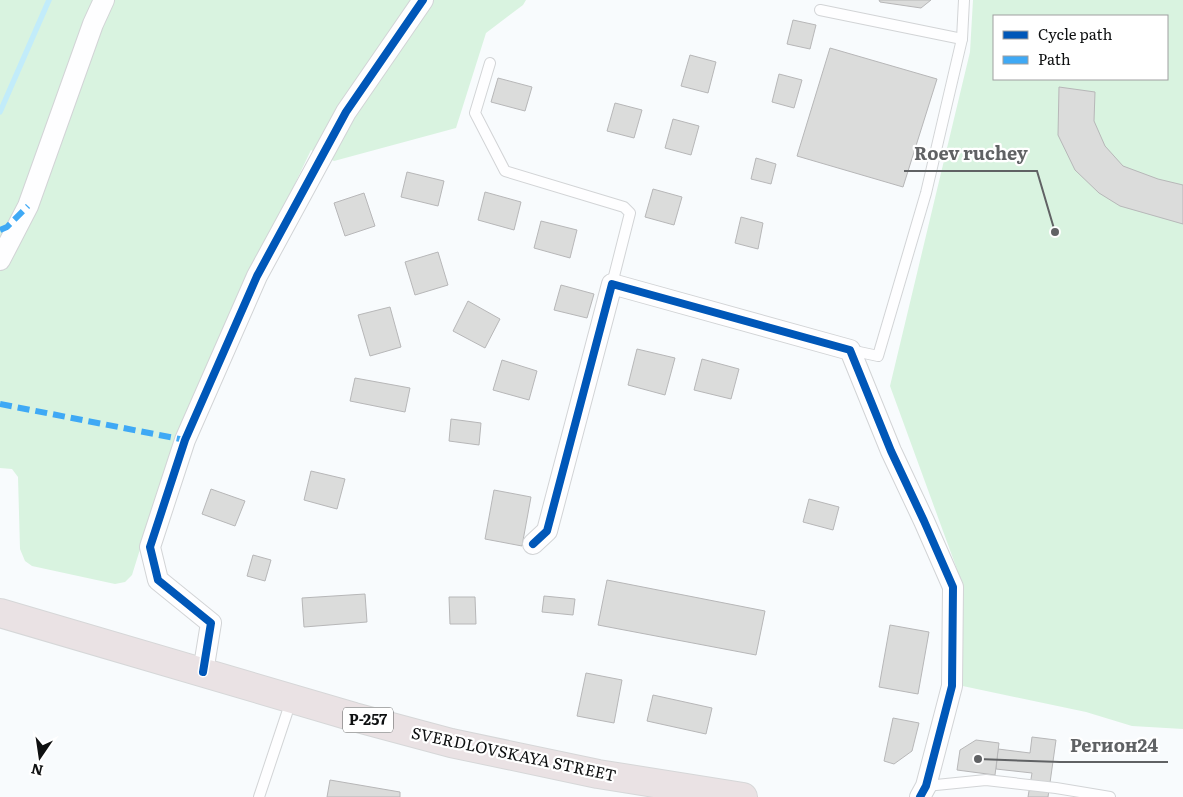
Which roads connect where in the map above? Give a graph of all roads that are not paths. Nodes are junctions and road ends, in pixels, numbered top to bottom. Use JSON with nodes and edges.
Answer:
{"nodes":[{"id":1,"x":104,"y":0,"type":"edge"},
{"id":2,"x":422,"y":0,"type":"edge"},
{"id":3,"x":964,"y":0,"type":"edge"},
{"id":4,"x":820,"y":10,"type":"dead end"},
{"id":5,"x":962,"y":39,"type":"junction"},
{"id":6,"x":490,"y":63,"type":"dead end"},
{"id":7,"x":0,"y":260,"type":"edge"},
{"id":8,"x":612,"y":284,"type":"junction"},
{"id":9,"x":850,"y":350,"type":"junction"},
{"id":10,"x":533,"y":544,"type":"dead end"},
{"id":11,"x":0,"y":613,"type":"edge"},
{"id":12,"x":203,"y":672,"type":"junction"},
{"id":13,"x":292,"y":698,"type":"junction"},
{"id":14,"x":923,"y":792,"type":"edge"},
{"id":15,"x":259,"y":797,"type":"edge"},
{"id":16,"x":742,"y":797,"type":"edge"},
{"id":17,"x":1110,"y":797,"type":"edge"}],
"edges":[{"from":1,"to":7,"type":"street"},
{"from":2,"to":12,"type":"street"},
{"from":3,"to":5,"type":"lane"},
{"from":4,"to":5,"type":"lane"},
{"from":5,"to":9,"type":"lane"},
{"from":6,"to":8,"type":"lane"},
{"from":8,"to":9,"type":"street"},
{"from":8,"to":10,"type":"street"},
{"from":9,"to":14,"type":"street"},
{"from":11,"to":12,"type":"highway","name":"SVERDLOVSKAYA STREET","number":"Р-257"},
{"from":12,"to":13,"type":"highway","name":"SVERDLOVSKAYA STREET","number":"Р-257"},
{"from":13,"to":15,"type":"lane"},
{"from":13,"to":16,"type":"highway","name":"SVERDLOVSKAYA STREET","number":"Р-257"},
{"from":14,"to":17,"type":"lane"}]}
